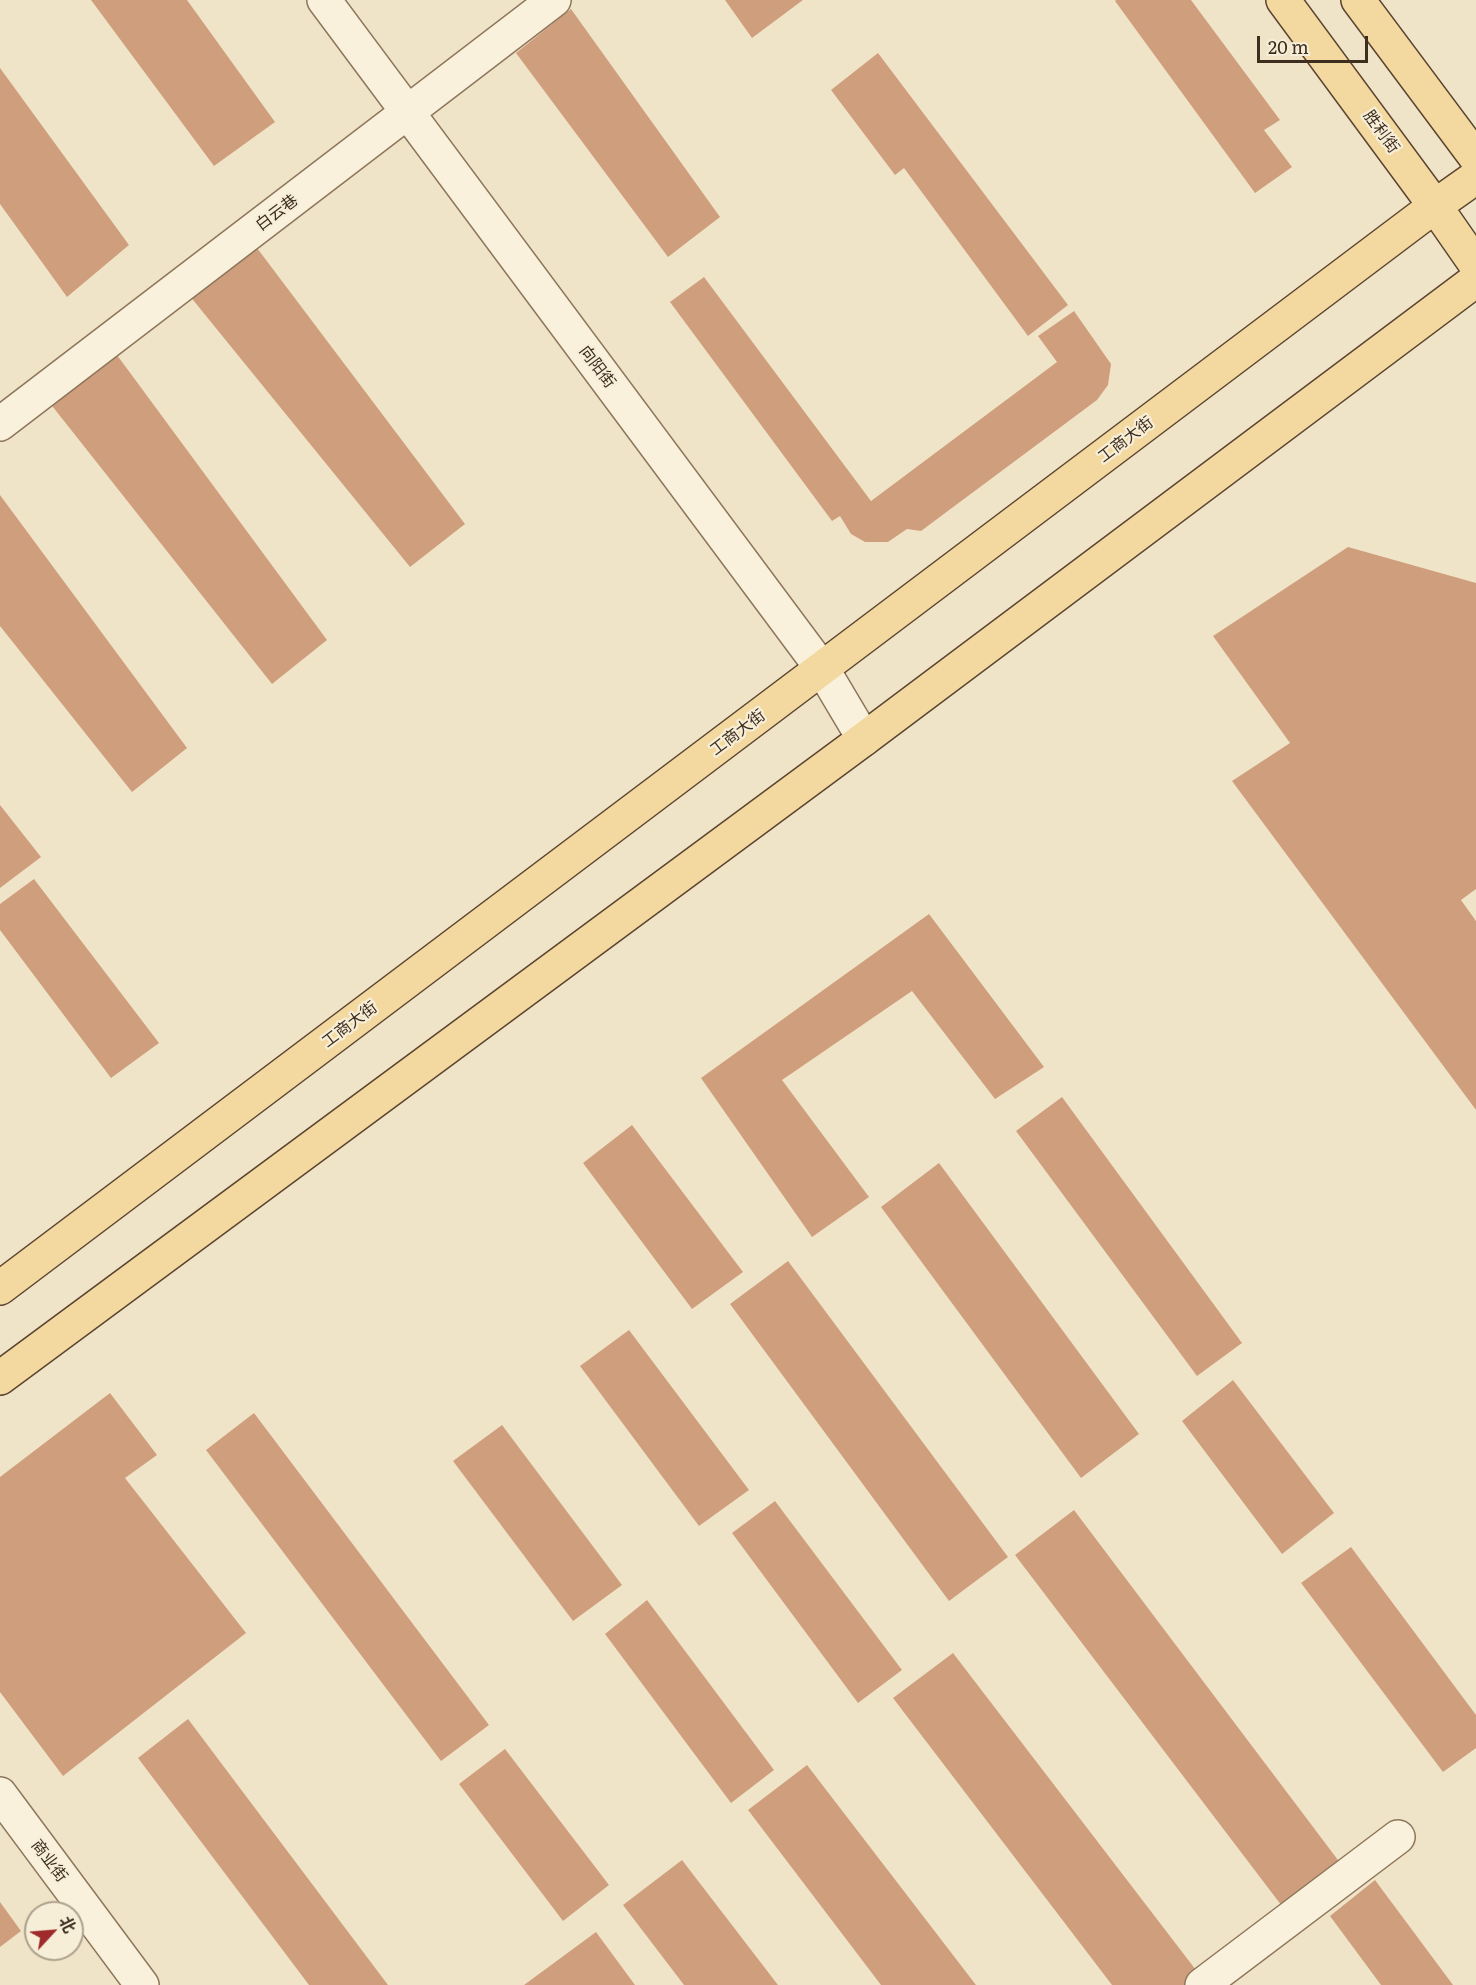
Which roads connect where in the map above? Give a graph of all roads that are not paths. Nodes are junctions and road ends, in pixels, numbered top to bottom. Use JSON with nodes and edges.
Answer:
{"nodes":[{"id":1,"x":324,"y":0,"type":"edge"},
{"id":2,"x":554,"y":0,"type":"edge"},
{"id":3,"x":1283,"y":0,"type":"edge"},
{"id":4,"x":1358,"y":0,"type":"edge"},
{"id":5,"x":408,"y":113,"type":"junction"},
{"id":6,"x":1476,"y":158,"type":"edge"},
{"id":7,"x":1476,"y":177,"type":"edge"},
{"id":8,"x":1435,"y":206,"type":"junction"},
{"id":9,"x":1476,"y":265,"type":"edge"},
{"id":10,"x":1476,"y":280,"type":"edge"},
{"id":11,"x":0,"y":424,"type":"edge"},
{"id":12,"x":822,"y":669,"type":"junction"},
{"id":13,"x":864,"y":739,"type":"junction"},
{"id":14,"x":0,"y":1288,"type":"edge"},
{"id":15,"x":0,"y":1378,"type":"edge"},
{"id":16,"x":0,"y":1794,"type":"edge"},
{"id":17,"x":1398,"y":1837,"type":"dead end"},
{"id":18,"x":142,"y":1985,"type":"edge"},
{"id":19,"x":1202,"y":1985,"type":"edge"}],
"edges":[{"from":1,"to":5,"type":"street","name":"向阳街"},
{"from":2,"to":5,"type":"street","name":"白云巷"},
{"from":3,"to":8,"type":"main road","name":"胜利街"},
{"from":4,"to":6,"type":"main road"},
{"from":5,"to":11,"type":"street","name":"白云巷"},
{"from":5,"to":12,"type":"street","name":"向阳街"},
{"from":7,"to":8,"type":"main road","name":"工商大街"},
{"from":8,"to":9,"type":"main road","name":"胜利街"},
{"from":8,"to":12,"type":"main road","name":"工商大街"},
{"from":10,"to":13,"type":"main road"},
{"from":12,"to":13,"type":"street","name":"向阳街"},
{"from":12,"to":14,"type":"main road","name":"工商大街"},
{"from":13,"to":15,"type":"main road"},
{"from":16,"to":18,"type":"street","name":"商业街"},
{"from":17,"to":19,"type":"street"}]}
